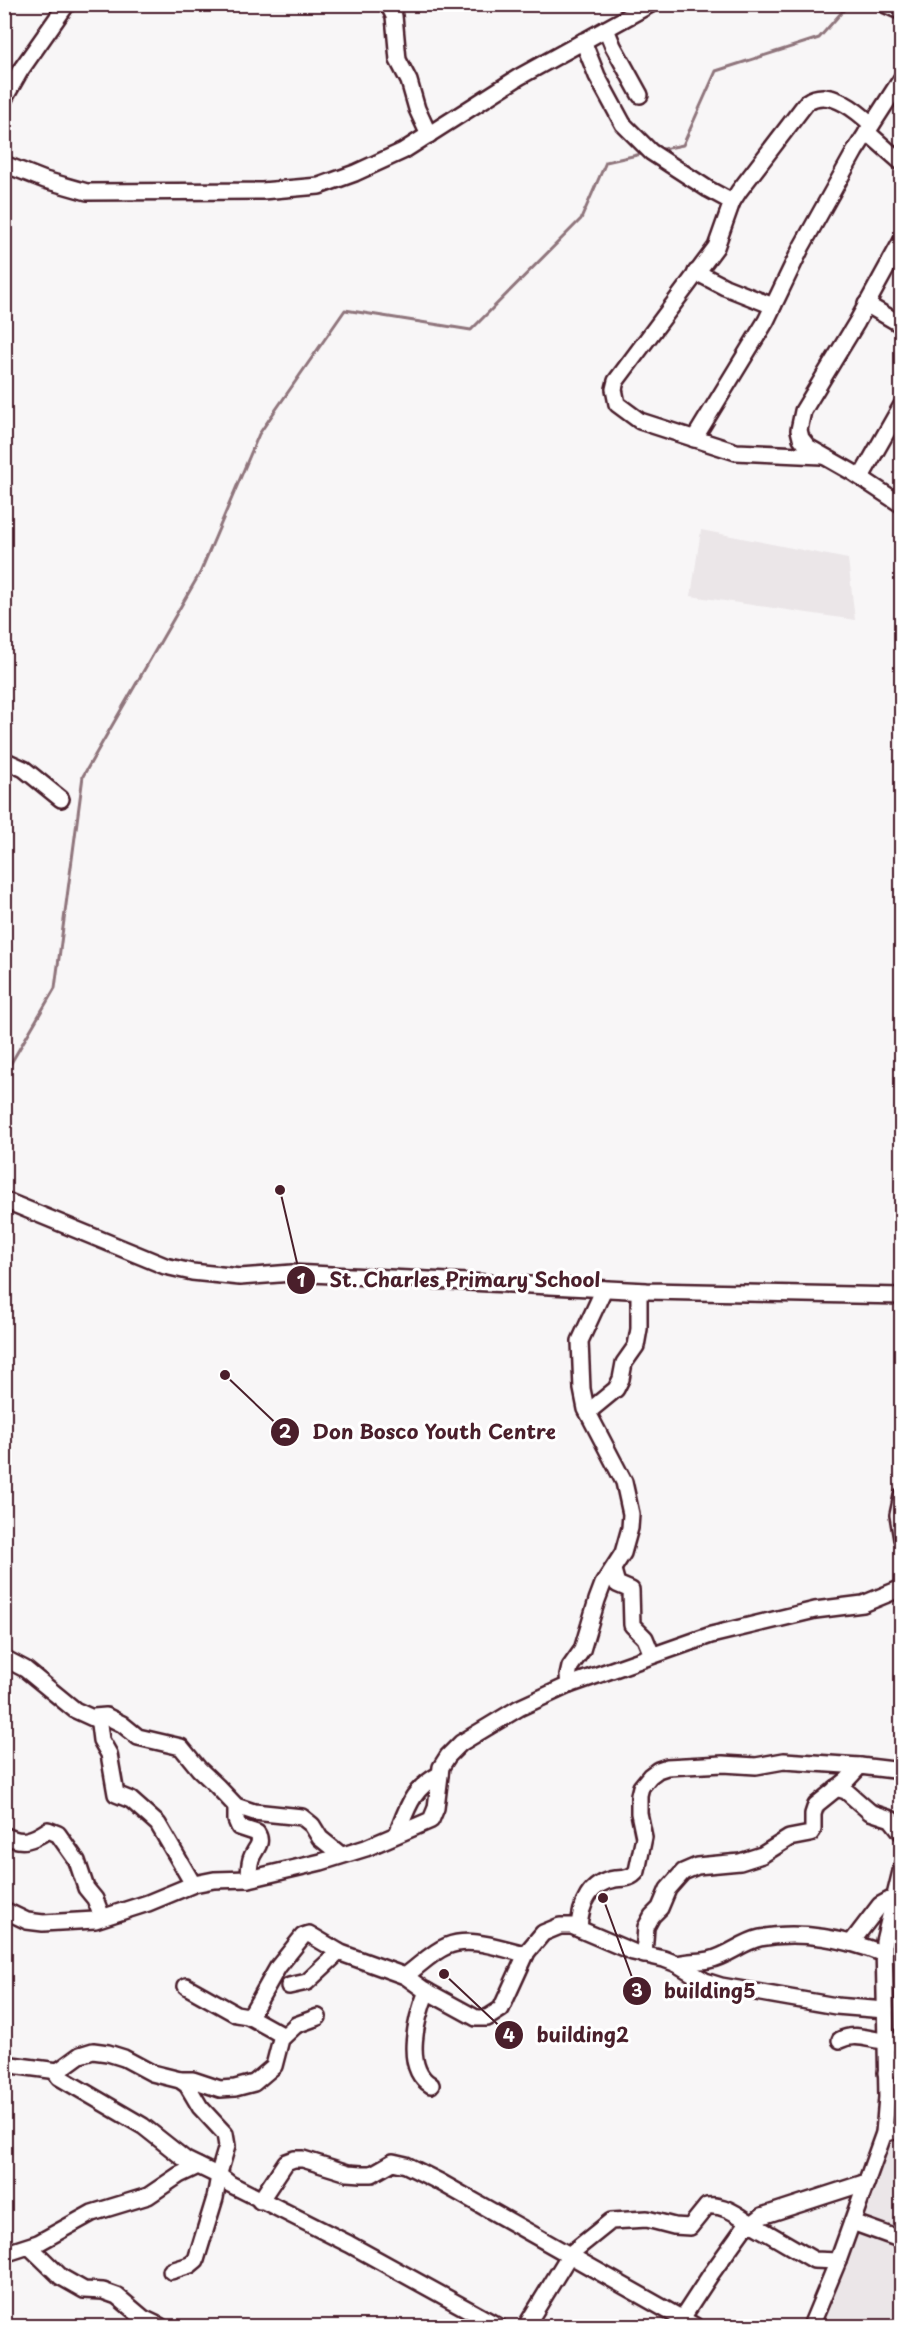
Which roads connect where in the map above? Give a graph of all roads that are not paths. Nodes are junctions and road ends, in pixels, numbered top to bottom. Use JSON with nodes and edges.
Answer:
{"nodes":[{"id":1,"x":67,"y":4,"type":"edge"},
{"id":2,"x":388,"y":4,"type":"edge"},
{"id":3,"x":884,"y":4,"type":"edge"},
{"id":4,"x":648,"y":5,"type":"edge"},
{"id":5,"x":902,"y":12,"type":"edge"},
{"id":6,"x":606,"y":28,"type":"junction"},
{"id":7,"x":583,"y":41,"type":"junction"},
{"id":8,"x":902,"y":78,"type":"edge"},
{"id":9,"x":640,"y":95,"type":"dead end"},
{"id":10,"x":4,"y":99,"type":"edge"},
{"id":11,"x":869,"y":128,"type":"junction"},
{"id":12,"x":429,"y":135,"type":"junction"},
{"id":13,"x":902,"y":162,"type":"edge"},
{"id":14,"x":4,"y":164,"type":"edge"},
{"id":15,"x":732,"y":202,"type":"junction"},
{"id":16,"x":902,"y":240,"type":"edge"},
{"id":17,"x":696,"y":272,"type":"junction"},
{"id":18,"x":866,"y":304,"type":"junction"},
{"id":19,"x":773,"y":306,"type":"junction"},
{"id":20,"x":902,"y":326,"type":"edge"},
{"id":21,"x":902,"y":405,"type":"edge"},
{"id":22,"x":694,"y":439,"type":"junction"},
{"id":23,"x":822,"y":456,"type":"junction"},
{"id":24,"x":861,"y":477,"type":"junction"},
{"id":25,"x":902,"y":506,"type":"edge"},
{"id":26,"x":4,"y":760,"type":"edge"},
{"id":27,"x":61,"y":800,"type":"dead end"},
{"id":28,"x":4,"y":1200,"type":"edge"},
{"id":29,"x":604,"y":1289,"type":"junction"},
{"id":30,"x":639,"y":1291,"type":"junction"},
{"id":31,"x":902,"y":1296,"type":"edge"},
{"id":32,"x":588,"y":1412,"type":"junction"},
{"id":33,"x":902,"y":1496,"type":"edge"},
{"id":34,"x":902,"y":1539,"type":"edge"},
{"id":35,"x":613,"y":1570,"type":"junction"},
{"id":36,"x":902,"y":1588,"type":"edge"},
{"id":37,"x":652,"y":1655,"type":"junction"},
{"id":38,"x":4,"y":1658,"type":"edge"},
{"id":39,"x":569,"y":1685,"type":"junction"},
{"id":40,"x":94,"y":1718,"type":"junction"},
{"id":41,"x":860,"y":1766,"type":"junction"},
{"id":42,"x":902,"y":1771,"type":"edge"},
{"id":43,"x":440,"y":1774,"type":"junction"},
{"id":44,"x":836,"y":1788,"type":"junction"},
{"id":45,"x":236,"y":1806,"type":"junction"},
{"id":46,"x":902,"y":1833,"type":"edge"},
{"id":47,"x":397,"y":1834,"type":"junction"},
{"id":48,"x":4,"y":1835,"type":"edge"},
{"id":49,"x":341,"y":1855,"type":"junction"},
{"id":50,"x":902,"y":1867,"type":"edge"},
{"id":51,"x":249,"y":1879,"type":"junction"},
{"id":52,"x":193,"y":1884,"type":"junction"},
{"id":53,"x":893,"y":1898,"type":"junction"},
{"id":54,"x":4,"y":1910,"type":"edge"},
{"id":55,"x":102,"y":1917,"type":"junction"},
{"id":56,"x":579,"y":1929,"type":"junction"},
{"id":57,"x":851,"y":1943,"type":"junction"},
{"id":58,"x":339,"y":1952,"type":"junction"},
{"id":59,"x":526,"y":1954,"type":"junction"},
{"id":60,"x":884,"y":1954,"type":"junction"},
{"id":61,"x":644,"y":1955,"type":"junction"},
{"id":62,"x":677,"y":1964,"type":"junction"},
{"id":63,"x":405,"y":1976,"type":"junction"},
{"id":64,"x":186,"y":1986,"type":"dead end"},
{"id":65,"x":288,"y":1986,"type":"dead end"},
{"id":66,"x":427,"y":1991,"type":"junction"},
{"id":67,"x":885,"y":2010,"type":"junction"},
{"id":68,"x":248,"y":2016,"type":"junction"},
{"id":69,"x":318,"y":2017,"type":"dead end"},
{"id":70,"x":284,"y":2036,"type":"junction"},
{"id":71,"x":885,"y":2039,"type":"junction"},
{"id":72,"x":840,"y":2040,"type":"dead end"},
{"id":73,"x":902,"y":2046,"type":"edge"},
{"id":74,"x":902,"y":2059,"type":"edge"},
{"id":75,"x":4,"y":2064,"type":"edge"},
{"id":76,"x":55,"y":2071,"type":"junction"},
{"id":77,"x":886,"y":2073,"type":"junction"},
{"id":78,"x":180,"y":2080,"type":"junction"},
{"id":79,"x":430,"y":2085,"type":"dead end"},
{"id":80,"x":902,"y":2130,"type":"edge"},
{"id":81,"x":884,"y":2133,"type":"junction"},
{"id":82,"x":198,"y":2166,"type":"junction"},
{"id":83,"x":220,"y":2176,"type":"junction"},
{"id":84,"x":867,"y":2182,"type":"junction"},
{"id":85,"x":260,"y":2201,"type":"junction"},
{"id":86,"x":852,"y":2222,"type":"junction"},
{"id":87,"x":752,"y":2224,"type":"junction"},
{"id":88,"x":902,"y":2240,"type":"edge"},
{"id":89,"x":30,"y":2247,"type":"junction"},
{"id":90,"x":4,"y":2254,"type":"edge"},
{"id":91,"x":570,"y":2254,"type":"junction"},
{"id":92,"x":838,"y":2261,"type":"junction"},
{"id":93,"x":171,"y":2271,"type":"dead end"},
{"id":94,"x":685,"y":2324,"type":"edge"},
{"id":95,"x":160,"y":2326,"type":"edge"},
{"id":96,"x":498,"y":2326,"type":"edge"},
{"id":97,"x":525,"y":2326,"type":"edge"},
{"id":98,"x":811,"y":2326,"type":"edge"}],
"edges":[{"from":1,"to":10,"type":"street"},
{"from":2,"to":12,"type":"street"},
{"from":3,"to":5,"type":"street"},
{"from":4,"to":6,"type":"street"},
{"from":6,"to":7,"type":"street"},
{"from":6,"to":9,"type":"street"},
{"from":7,"to":12,"type":"street"},
{"from":7,"to":15,"type":"street"},
{"from":8,"to":11,"type":"street"},
{"from":11,"to":13,"type":"street"},
{"from":11,"to":15,"type":"street"},
{"from":11,"to":19,"type":"street"},
{"from":12,"to":14,"type":"street"},
{"from":15,"to":17,"type":"street"},
{"from":16,"to":18,"type":"street"},
{"from":17,"to":19,"type":"street"},
{"from":17,"to":22,"type":"street"},
{"from":18,"to":20,"type":"street"},
{"from":18,"to":23,"type":"street"},
{"from":19,"to":22,"type":"street"},
{"from":21,"to":24,"type":"street"},
{"from":22,"to":23,"type":"street"},
{"from":23,"to":24,"type":"street"},
{"from":24,"to":25,"type":"street"},
{"from":26,"to":27,"type":"street"},
{"from":28,"to":29,"type":"street"},
{"from":29,"to":30,"type":"street"},
{"from":29,"to":32,"type":"street"},
{"from":30,"to":31,"type":"street"},
{"from":30,"to":32,"type":"street"},
{"from":32,"to":35,"type":"street"},
{"from":33,"to":34,"type":"street"},
{"from":35,"to":37,"type":"street"},
{"from":35,"to":39,"type":"street"},
{"from":36,"to":37,"type":"street"},
{"from":37,"to":39,"type":"street"},
{"from":38,"to":40,"type":"street"},
{"from":39,"to":43,"type":"street"},
{"from":40,"to":45,"type":"street"},
{"from":40,"to":52,"type":"street"},
{"from":41,"to":42,"type":"street"},
{"from":41,"to":44,"type":"street"},
{"from":41,"to":56,"type":"street"},
{"from":43,"to":47,"type":"street"},
{"from":43,"to":47,"type":"street"},
{"from":44,"to":46,"type":"street"},
{"from":44,"to":61,"type":"street"},
{"from":45,"to":49,"type":"street"},
{"from":45,"to":51,"type":"street"},
{"from":47,"to":49,"type":"street"},
{"from":48,"to":55,"type":"street"},
{"from":49,"to":51,"type":"street"},
{"from":50,"to":53,"type":"street"},
{"from":51,"to":52,"type":"street"},
{"from":52,"to":55,"type":"street"},
{"from":53,"to":57,"type":"street"},
{"from":53,"to":60,"type":"street"},
{"from":54,"to":55,"type":"street"},
{"from":56,"to":59,"type":"street"},
{"from":56,"to":61,"type":"street"},
{"from":57,"to":60,"type":"street"},
{"from":57,"to":62,"type":"street"},
{"from":58,"to":63,"type":"street"},
{"from":58,"to":65,"type":"street"},
{"from":58,"to":68,"type":"street"},
{"from":59,"to":63,"type":"street"},
{"from":59,"to":66,"type":"street"},
{"from":60,"to":67,"type":"street"},
{"from":61,"to":62,"type":"street"},
{"from":62,"to":67,"type":"street"},
{"from":63,"to":66,"type":"street"},
{"from":64,"to":68,"type":"street"},
{"from":66,"to":79,"type":"street"},
{"from":67,"to":71,"type":"street"},
{"from":68,"to":70,"type":"street"},
{"from":69,"to":70,"type":"street"},
{"from":70,"to":78,"type":"street"},
{"from":71,"to":72,"type":"street"},
{"from":71,"to":73,"type":"street"},
{"from":71,"to":77,"type":"street"},
{"from":74,"to":77,"type":"street"},
{"from":75,"to":76,"type":"street"},
{"from":76,"to":78,"type":"street"},
{"from":76,"to":82,"type":"street"},
{"from":77,"to":81,"type":"street"},
{"from":78,"to":83,"type":"street"},
{"from":80,"to":81,"type":"street"},
{"from":81,"to":84,"type":"street"},
{"from":82,"to":83,"type":"street"},
{"from":82,"to":89,"type":"street"},
{"from":83,"to":85,"type":"street"},
{"from":83,"to":93,"type":"street"},
{"from":84,"to":86,"type":"street"},
{"from":84,"to":87,"type":"street"},
{"from":85,"to":91,"type":"street"},
{"from":85,"to":96,"type":"street"},
{"from":86,"to":88,"type":"street"},
{"from":86,"to":92,"type":"street"},
{"from":87,"to":91,"type":"street"},
{"from":87,"to":92,"type":"street"},
{"from":87,"to":94,"type":"street"},
{"from":89,"to":90,"type":"street"},
{"from":89,"to":95,"type":"street"},
{"from":91,"to":94,"type":"street"},
{"from":91,"to":97,"type":"street"},
{"from":92,"to":98,"type":"street"}]}
